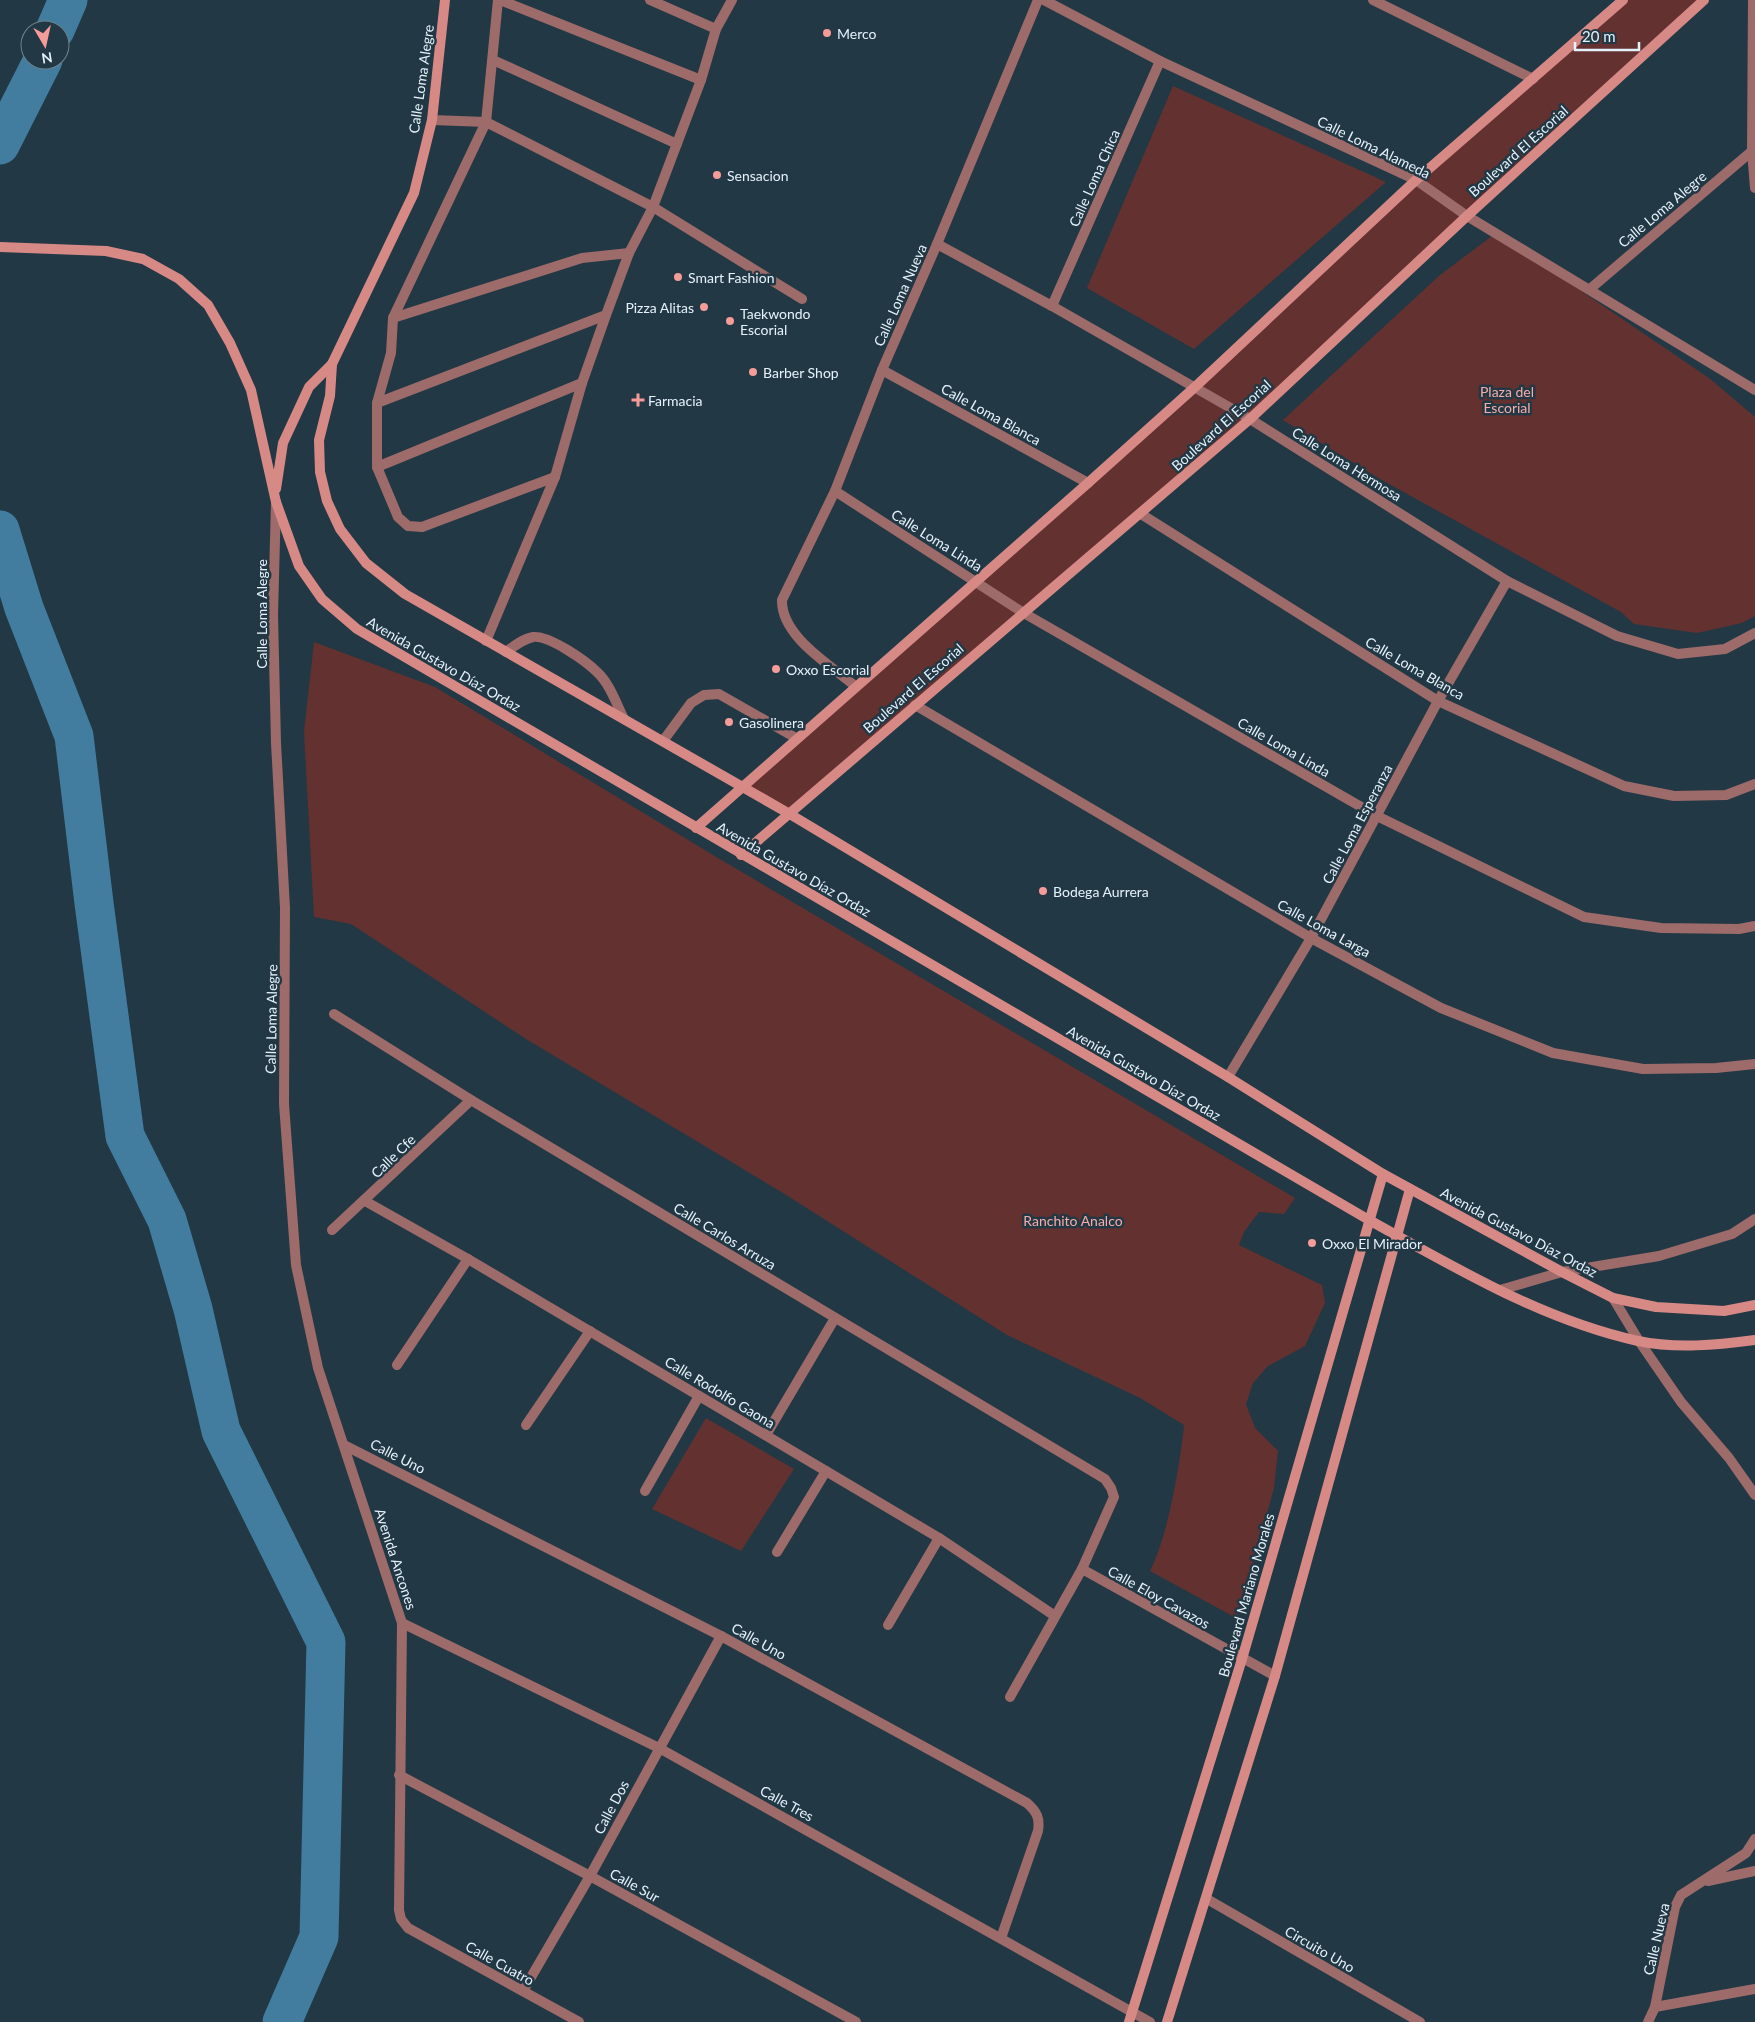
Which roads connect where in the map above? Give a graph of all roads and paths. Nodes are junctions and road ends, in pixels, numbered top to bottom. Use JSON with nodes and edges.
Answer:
{"nodes":[{"id":1,"x":445,"y":0,"type":"edge"},
{"id":2,"x":499,"y":0,"type":"edge"},
{"id":3,"x":650,"y":0,"type":"edge"},
{"id":4,"x":732,"y":0,"type":"edge"},
{"id":5,"x":1038,"y":0,"type":"edge"},
{"id":6,"x":1044,"y":0,"type":"edge"},
{"id":7,"x":1373,"y":0,"type":"edge"},
{"id":8,"x":1623,"y":0,"type":"edge"},
{"id":9,"x":1704,"y":0,"type":"edge"},
{"id":10,"x":1753,"y":0,"type":"edge"},
{"id":11,"x":716,"y":29,"type":"junction"},
{"id":12,"x":493,"y":60,"type":"junction"},
{"id":13,"x":1160,"y":61,"type":"junction"},
{"id":14,"x":1534,"y":79,"type":"junction"},
{"id":15,"x":701,"y":80,"type":"junction"},
{"id":16,"x":432,"y":120,"type":"junction"},
{"id":17,"x":486,"y":122,"type":"junction"},
{"id":18,"x":677,"y":144,"type":"junction"},
{"id":19,"x":1752,"y":151,"type":"junction"},
{"id":20,"x":1416,"y":180,"type":"junction"},
{"id":21,"x":1755,"y":188,"type":"edge"},
{"id":22,"x":653,"y":207,"type":"junction"},
{"id":23,"x":1467,"y":216,"type":"junction"},
{"id":24,"x":937,"y":244,"type":"junction"},
{"id":25,"x":0,"y":247,"type":"edge"},
{"id":26,"x":629,"y":254,"type":"junction"},
{"id":27,"x":1590,"y":289,"type":"junction"},
{"id":28,"x":802,"y":299,"type":"dead end"},
{"id":29,"x":1052,"y":306,"type":"junction"},
{"id":30,"x":606,"y":314,"type":"junction"},
{"id":31,"x":393,"y":318,"type":"junction"},
{"id":32,"x":332,"y":364,"type":"junction"},
{"id":33,"x":882,"y":370,"type":"junction"},
{"id":34,"x":582,"y":383,"type":"junction"},
{"id":35,"x":1195,"y":387,"type":"junction"},
{"id":36,"x":1755,"y":390,"type":"edge"},
{"id":37,"x":378,"y":403,"type":"junction"},
{"id":38,"x":1250,"y":419,"type":"junction"},
{"id":39,"x":377,"y":467,"type":"junction"},
{"id":40,"x":555,"y":477,"type":"junction"},
{"id":41,"x":1088,"y":483,"type":"junction"},
{"id":42,"x":835,"y":491,"type":"junction"},
{"id":43,"x":276,"y":502,"type":"junction"},
{"id":44,"x":1141,"y":514,"type":"junction"},
{"id":45,"x":976,"y":580,"type":"junction"},
{"id":46,"x":1507,"y":581,"type":"junction"},
{"id":47,"x":1022,"y":612,"type":"junction"},
{"id":48,"x":1755,"y":634,"type":"edge"},
{"id":49,"x":486,"y":641,"type":"junction"},
{"id":50,"x":506,"y":652,"type":"junction"},
{"id":51,"x":856,"y":686,"type":"junction"},
{"id":52,"x":1438,"y":701,"type":"junction"},
{"id":53,"x":915,"y":705,"type":"junction"},
{"id":54,"x":624,"y":719,"type":"junction"},
{"id":55,"x":796,"y":738,"type":"junction"},
{"id":56,"x":664,"y":742,"type":"junction"},
{"id":57,"x":1755,"y":784,"type":"edge"},
{"id":58,"x":742,"y":786,"type":"junction"},
{"id":59,"x":788,"y":813,"type":"junction"},
{"id":60,"x":1377,"y":816,"type":"junction"},
{"id":61,"x":696,"y":828,"type":"junction"},
{"id":62,"x":741,"y":855,"type":"junction"},
{"id":63,"x":1755,"y":926,"type":"edge"},
{"id":64,"x":1311,"y":938,"type":"junction"},
{"id":65,"x":334,"y":1014,"type":"dead end"},
{"id":66,"x":1755,"y":1064,"type":"edge"},
{"id":67,"x":1228,"y":1077,"type":"junction"},
{"id":68,"x":471,"y":1100,"type":"junction"},
{"id":69,"x":1383,"y":1174,"type":"junction"},
{"id":70,"x":1410,"y":1189,"type":"junction"},
{"id":71,"x":365,"y":1201,"type":"junction"},
{"id":72,"x":1755,"y":1219,"type":"edge"},
{"id":73,"x":1369,"y":1220,"type":"junction"},
{"id":74,"x":332,"y":1230,"type":"dead end"},
{"id":75,"x":1396,"y":1235,"type":"junction"},
{"id":76,"x":468,"y":1259,"type":"junction"},
{"id":77,"x":296,"y":1265,"type":"joint"},
{"id":78,"x":1562,"y":1272,"type":"junction"},
{"id":79,"x":1500,"y":1290,"type":"junction"},
{"id":80,"x":1613,"y":1298,"type":"junction"},
{"id":81,"x":1755,"y":1305,"type":"edge"},
{"id":82,"x":835,"y":1318,"type":"junction"},
{"id":83,"x":590,"y":1331,"type":"junction"},
{"id":84,"x":1755,"y":1340,"type":"edge"},
{"id":85,"x":1639,"y":1341,"type":"junction"},
{"id":86,"x":397,"y":1365,"type":"dead end"},
{"id":87,"x":699,"y":1396,"type":"junction"},
{"id":88,"x":526,"y":1425,"type":"dead end"},
{"id":89,"x":766,"y":1436,"type":"junction"},
{"id":90,"x":344,"y":1444,"type":"junction"},
{"id":91,"x":826,"y":1471,"type":"junction"},
{"id":92,"x":644,"y":1491,"type":"dead end"},
{"id":93,"x":1755,"y":1495,"type":"edge"},
{"id":94,"x":939,"y":1538,"type":"junction"},
{"id":95,"x":776,"y":1552,"type":"dead end"},
{"id":96,"x":1082,"y":1570,"type":"junction"},
{"id":97,"x":1055,"y":1616,"type":"junction"},
{"id":98,"x":402,"y":1623,"type":"junction"},
{"id":99,"x":888,"y":1625,"type":"dead end"},
{"id":100,"x":721,"y":1636,"type":"junction"},
{"id":101,"x":1242,"y":1659,"type":"junction"},
{"id":102,"x":1275,"y":1676,"type":"junction"},
{"id":103,"x":1010,"y":1697,"type":"dead end"},
{"id":104,"x":658,"y":1748,"type":"junction"},
{"id":105,"x":399,"y":1775,"type":"junction"},
{"id":106,"x":1755,"y":1839,"type":"edge"},
{"id":107,"x":1755,"y":1871,"type":"edge"},
{"id":108,"x":590,"y":1876,"type":"junction"},
{"id":109,"x":1702,"y":1882,"type":"junction"},
{"id":110,"x":1207,"y":1899,"type":"junction"},
{"id":111,"x":408,"y":1928,"type":"joint"},
{"id":112,"x":1001,"y":1938,"type":"junction"},
{"id":113,"x":1755,"y":1990,"type":"edge"},
{"id":114,"x":523,"y":1991,"type":"junction"},
{"id":115,"x":1655,"y":2006,"type":"junction"},
{"id":116,"x":1131,"y":2018,"type":"edge"},
{"id":117,"x":579,"y":2022,"type":"edge"},
{"id":118,"x":856,"y":2022,"type":"edge"},
{"id":119,"x":1150,"y":2022,"type":"edge"},
{"id":120,"x":1167,"y":2022,"type":"edge"},
{"id":121,"x":1420,"y":2022,"type":"edge"},
{"id":122,"x":1648,"y":2022,"type":"edge"}],
"edges":[{"from":1,"to":16,"type":"street","name":"Calle Loma Alegre"},
{"from":2,"to":12,"type":"street"},
{"from":2,"to":15,"type":"street"},
{"from":3,"to":11,"type":"street"},
{"from":4,"to":11,"type":"street"},
{"from":5,"to":24,"type":"street","name":"Calle Loma Nueva"},
{"from":6,"to":13,"type":"street","name":"Calle Loma Alameda"},
{"from":7,"to":14,"type":"street"},
{"from":8,"to":14,"type":"street"},
{"from":9,"to":23,"type":"street","name":"Boulevard El Escorial"},
{"from":10,"to":19,"type":"street"},
{"from":11,"to":15,"type":"street"},
{"from":12,"to":17,"type":"street"},
{"from":12,"to":18,"type":"street"},
{"from":13,"to":20,"type":"street","name":"Calle Loma Alameda"},
{"from":13,"to":29,"type":"street","name":"Calle Loma Chica"},
{"from":14,"to":20,"type":"street"},
{"from":15,"to":18,"type":"street"},
{"from":16,"to":17,"type":"street"},
{"from":16,"to":32,"type":"street","name":"Calle Loma Alegre"},
{"from":17,"to":22,"type":"street"},
{"from":17,"to":31,"type":"street"},
{"from":18,"to":22,"type":"street"},
{"from":19,"to":21,"type":"street"},
{"from":19,"to":27,"type":"street","name":"Calle Loma Alegre"},
{"from":20,"to":23,"type":"street","name":"Calle Loma Alameda"},
{"from":20,"to":35,"type":"street"},
{"from":22,"to":26,"type":"street"},
{"from":22,"to":28,"type":"street"},
{"from":23,"to":27,"type":"street","name":"Calle Loma Alameda"},
{"from":23,"to":38,"type":"street","name":"Boulevard El Escorial"},
{"from":24,"to":29,"type":"street","name":"Calle Loma Hermosa"},
{"from":24,"to":33,"type":"street","name":"Calle Loma Nueva"},
{"from":25,"to":43,"type":"street","name":"Avenida Gustavo Díaz Ordaz"},
{"from":26,"to":30,"type":"street"},
{"from":26,"to":31,"type":"street"},
{"from":27,"to":36,"type":"street","name":"Calle Loma Alameda"},
{"from":29,"to":35,"type":"street","name":"Calle Loma Hermosa"},
{"from":30,"to":34,"type":"street"},
{"from":30,"to":37,"type":"street"},
{"from":31,"to":37,"type":"street"},
{"from":32,"to":43,"type":"street","name":"Calle Loma Alegre"},
{"from":32,"to":49,"type":"street","name":"Avenida Gustavo Díaz Ordaz"},
{"from":33,"to":41,"type":"street","name":"Calle Loma Blanca"},
{"from":33,"to":42,"type":"street","name":"Calle Loma Nueva"},
{"from":34,"to":39,"type":"street"},
{"from":34,"to":40,"type":"street"},
{"from":35,"to":38,"type":"street","name":"Calle Loma Hermosa"},
{"from":35,"to":41,"type":"street"},
{"from":37,"to":39,"type":"street"},
{"from":38,"to":44,"type":"street","name":"Boulevard El Escorial"},
{"from":38,"to":46,"type":"street","name":"Calle Loma Hermosa"},
{"from":39,"to":40,"type":"street"},
{"from":40,"to":49,"type":"street"},
{"from":41,"to":45,"type":"street"},
{"from":42,"to":45,"type":"street","name":"Calle Loma Linda"},
{"from":42,"to":51,"type":"street","name":"Calle Loma Nueva"},
{"from":43,"to":61,"type":"street","name":"Avenida Gustavo Díaz Ordaz"},
{"from":43,"to":77,"type":"street","name":"Calle Loma Alegre"},
{"from":44,"to":47,"type":"street","name":"Boulevard El Escorial"},
{"from":44,"to":52,"type":"street","name":"Calle Loma Blanca"},
{"from":45,"to":47,"type":"street","name":"Calle Loma Linda"},
{"from":45,"to":51,"type":"street"},
{"from":46,"to":48,"type":"street","name":"Calle Loma Hermosa"},
{"from":46,"to":52,"type":"street","name":"Calle Loma Esperanza"},
{"from":47,"to":53,"type":"street","name":"Boulevard El Escorial"},
{"from":47,"to":60,"type":"street","name":"Calle Loma Linda"},
{"from":49,"to":50,"type":"street","name":"Avenida Gustavo Díaz Ordaz"},
{"from":50,"to":54,"type":"street","name":"Avenida Gustavo Díaz Ordaz"},
{"from":50,"to":54,"type":"street"},
{"from":51,"to":55,"type":"street"},
{"from":52,"to":57,"type":"street","name":"Calle Loma Blanca"},
{"from":52,"to":60,"type":"street","name":"Calle Loma Esperanza"},
{"from":53,"to":59,"type":"street","name":"Boulevard El Escorial"},
{"from":53,"to":64,"type":"street","name":"Calle Loma Larga"},
{"from":54,"to":56,"type":"street","name":"Avenida Gustavo Díaz Ordaz"},
{"from":55,"to":56,"type":"street"},
{"from":55,"to":58,"type":"street"},
{"from":56,"to":58,"type":"street","name":"Avenida Gustavo Díaz Ordaz"},
{"from":58,"to":59,"type":"street","name":"Avenida Gustavo Díaz Ordaz"},
{"from":58,"to":61,"type":"street"},
{"from":59,"to":62,"type":"street","name":"Boulevard El Escorial"},
{"from":59,"to":67,"type":"street","name":"Avenida Gustavo Díaz Ordaz"},
{"from":60,"to":63,"type":"street","name":"Calle Loma Linda"},
{"from":60,"to":64,"type":"street","name":"Calle Loma Esperanza"},
{"from":61,"to":62,"type":"street","name":"Avenida Gustavo Díaz Ordaz"},
{"from":62,"to":73,"type":"street","name":"Avenida Gustavo Díaz Ordaz"},
{"from":64,"to":66,"type":"street","name":"Calle Loma Larga"},
{"from":64,"to":67,"type":"street","name":"Calle Loma Esperanza"},
{"from":65,"to":68,"type":"street","name":"Calle Carlos Arruza"},
{"from":67,"to":69,"type":"street","name":"Avenida Gustavo Díaz Ordaz"},
{"from":68,"to":71,"type":"street","name":"Calle Cfe"},
{"from":68,"to":82,"type":"street","name":"Calle Carlos Arruza"},
{"from":69,"to":70,"type":"street","name":"Avenida Gustavo Díaz Ordaz"},
{"from":69,"to":73,"type":"street","name":"Boulevard Mariano Morales"},
{"from":70,"to":75,"type":"street"},
{"from":70,"to":78,"type":"street","name":"Avenida Gustavo Díaz Ordaz"},
{"from":71,"to":74,"type":"street","name":"Calle Cfe"},
{"from":71,"to":76,"type":"street","name":"Calle Rodolfo Gaona"},
{"from":72,"to":78,"type":"street"},
{"from":73,"to":75,"type":"street","name":"Avenida Gustavo Díaz Ordaz"},
{"from":73,"to":101,"type":"street","name":"Boulevard Mariano Morales"},
{"from":75,"to":79,"type":"street","name":"Avenida Gustavo Díaz Ordaz"},
{"from":75,"to":102,"type":"street"},
{"from":76,"to":83,"type":"street","name":"Calle Rodolfo Gaona"},
{"from":76,"to":86,"type":"street"},
{"from":77,"to":90,"type":"street","name":"Avenida Ancones"},
{"from":78,"to":79,"type":"street"},
{"from":78,"to":80,"type":"street","name":"Avenida Gustavo Díaz Ordaz"},
{"from":79,"to":85,"type":"street","name":"Avenida Gustavo Díaz Ordaz"},
{"from":80,"to":81,"type":"street","name":"Avenida Gustavo Díaz Ordaz"},
{"from":80,"to":85,"type":"street"},
{"from":82,"to":89,"type":"street"},
{"from":82,"to":96,"type":"street","name":"Calle Carlos Arruza"},
{"from":83,"to":87,"type":"street","name":"Calle Rodolfo Gaona"},
{"from":83,"to":88,"type":"street"},
{"from":84,"to":85,"type":"street","name":"Avenida Gustavo Díaz Ordaz"},
{"from":85,"to":93,"type":"street"},
{"from":87,"to":89,"type":"street","name":"Calle Rodolfo Gaona"},
{"from":87,"to":92,"type":"street"},
{"from":89,"to":91,"type":"street","name":"Calle Rodolfo Gaona"},
{"from":90,"to":98,"type":"street","name":"Avenida Ancones"},
{"from":90,"to":100,"type":"street","name":"Calle Uno"},
{"from":91,"to":94,"type":"street","name":"Calle Rodolfo Gaona"},
{"from":91,"to":95,"type":"street"},
{"from":94,"to":97,"type":"street","name":"Calle Rodolfo Gaona"},
{"from":94,"to":99,"type":"street"},
{"from":96,"to":97,"type":"street"},
{"from":96,"to":101,"type":"street","name":"Calle Eloy Cavazos"},
{"from":97,"to":103,"type":"street"},
{"from":98,"to":104,"type":"street","name":"Calle Tres"},
{"from":98,"to":105,"type":"street","name":"Avenida Ancones"},
{"from":100,"to":104,"type":"street","name":"Calle Dos"},
{"from":100,"to":112,"type":"street","name":"Calle Uno"},
{"from":101,"to":102,"type":"street","name":"Calle Eloy Cavazos"},
{"from":101,"to":116,"type":"street","name":"Boulevard Mariano Morales"},
{"from":102,"to":110,"type":"street"},
{"from":104,"to":108,"type":"street","name":"Calle Dos"},
{"from":104,"to":112,"type":"street","name":"Calle Tres"},
{"from":105,"to":108,"type":"street","name":"Calle Sur"},
{"from":105,"to":111,"type":"street","name":"Avenida Ancones"},
{"from":106,"to":109,"type":"street","name":"Calle Nueva"},
{"from":107,"to":109,"type":"street"},
{"from":108,"to":114,"type":"street","name":"Calle Dos"},
{"from":108,"to":118,"type":"street","name":"Calle Sur"},
{"from":109,"to":115,"type":"street","name":"Calle Nueva"},
{"from":110,"to":120,"type":"street"},
{"from":110,"to":121,"type":"street","name":"Circuito Uno"},
{"from":111,"to":114,"type":"street","name":"Calle Cuatro"},
{"from":112,"to":116,"type":"street","name":"Calle Tres"},
{"from":113,"to":115,"type":"street"},
{"from":114,"to":117,"type":"street","name":"Calle Cuatro"},
{"from":115,"to":122,"type":"street","name":"Calle Nueva"},
{"from":116,"to":119,"type":"street","name":"Calle Tres"}]}
